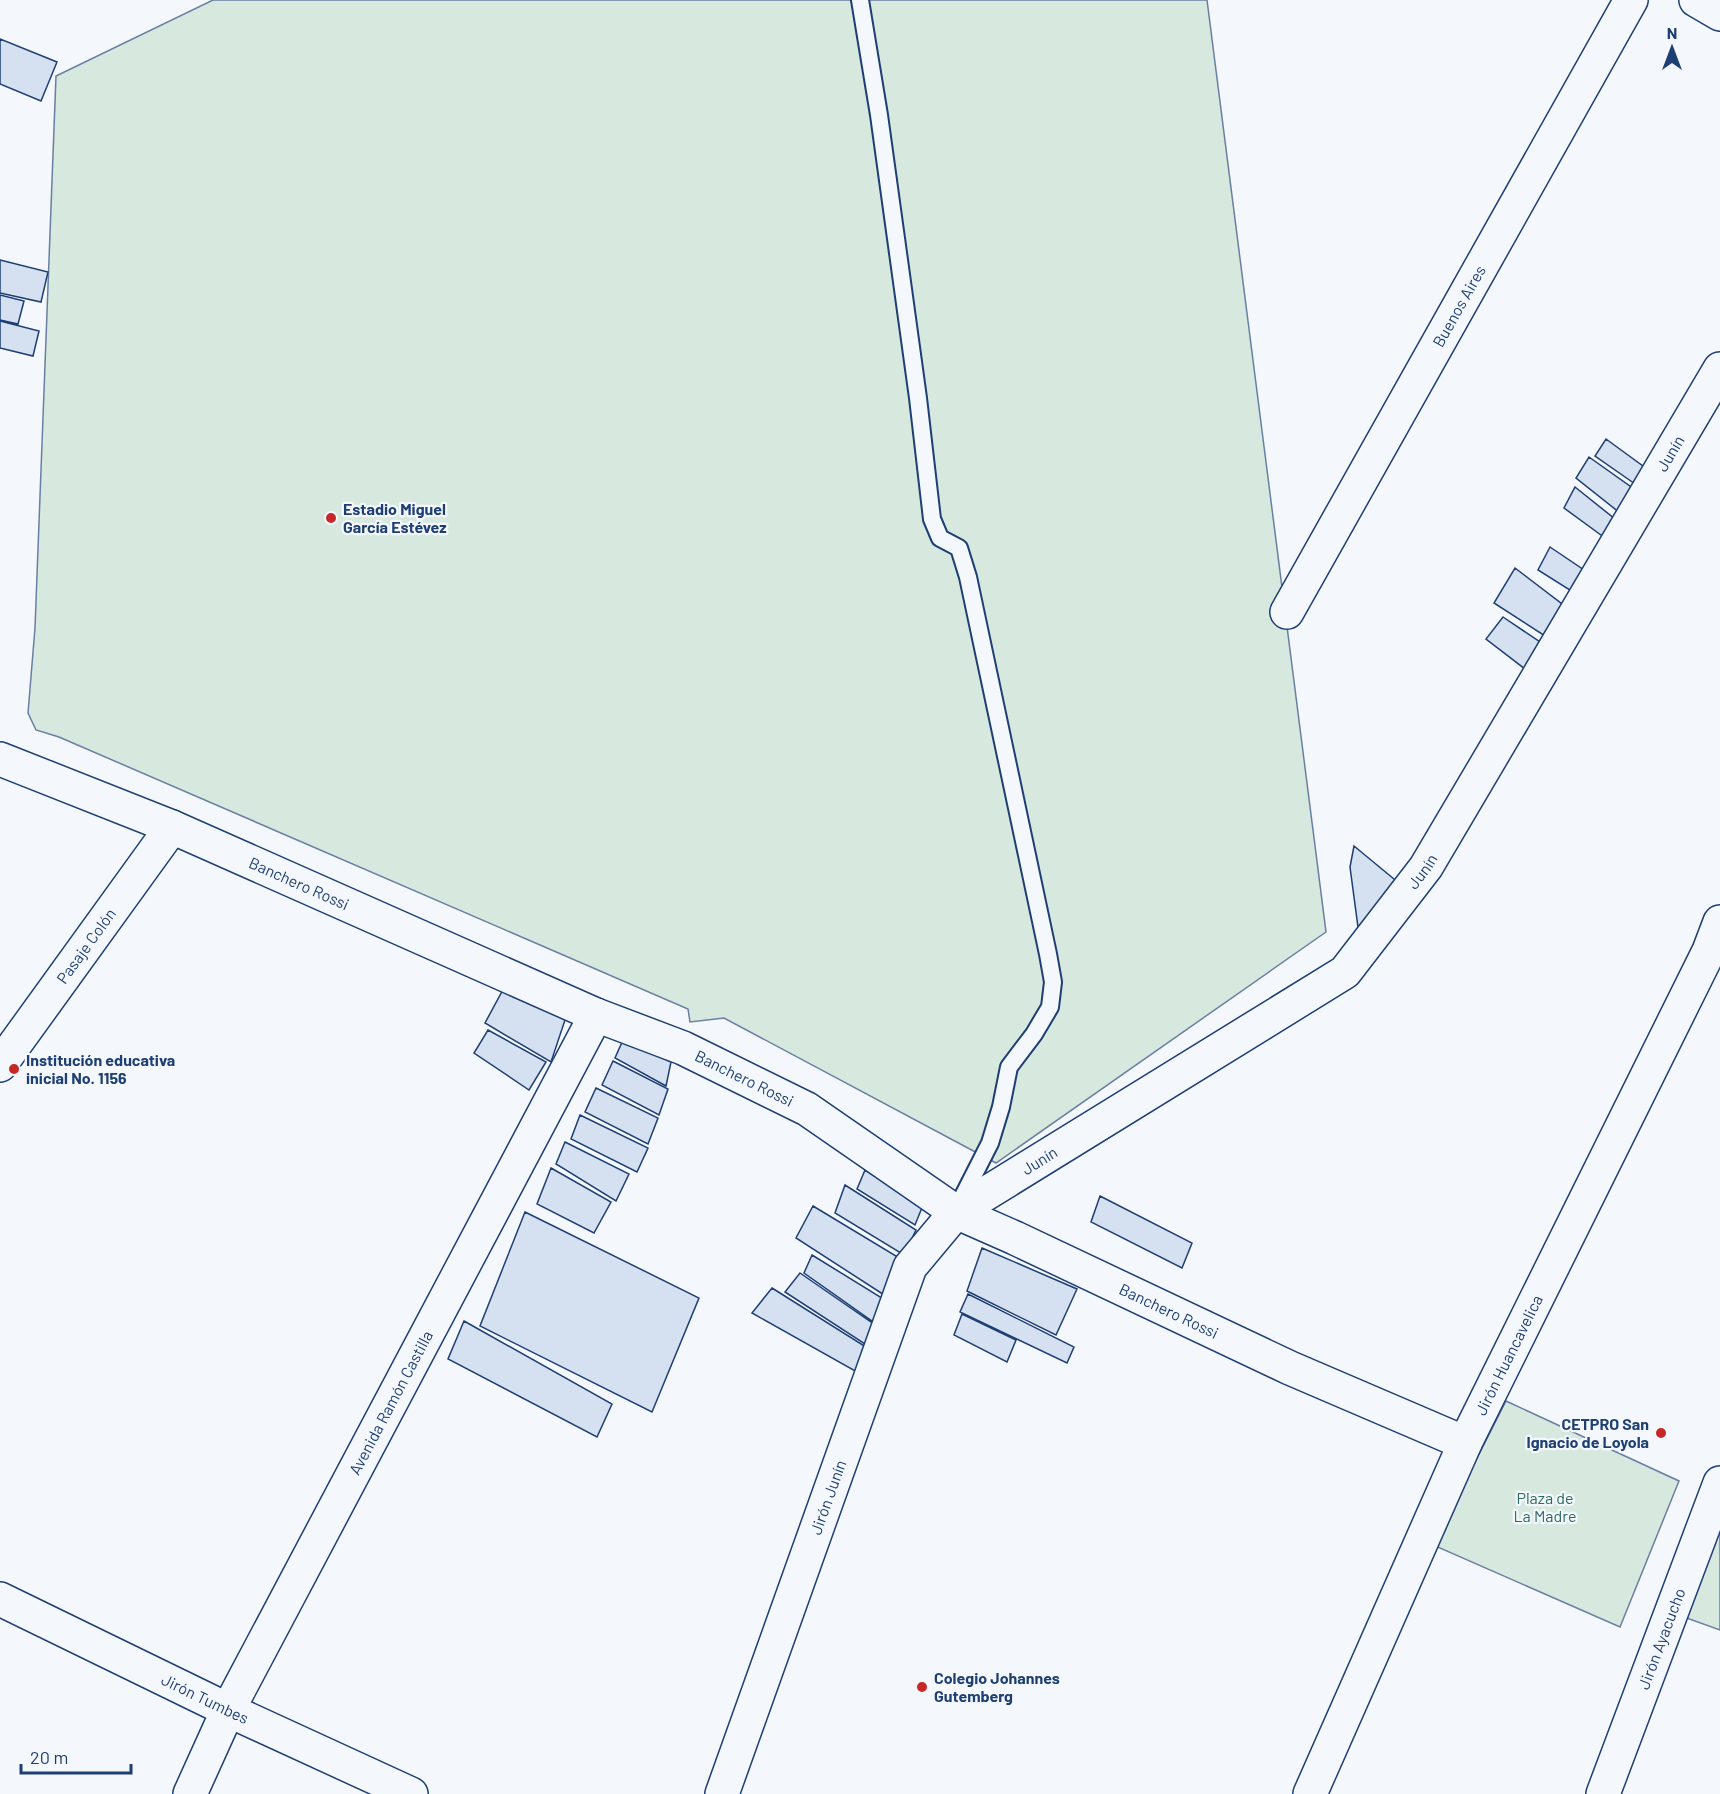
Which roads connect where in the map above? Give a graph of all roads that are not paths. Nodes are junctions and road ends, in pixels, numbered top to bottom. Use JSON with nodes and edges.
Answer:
{"nodes":[{"id":1,"x":860,"y":0,"type":"edge"},
{"id":2,"x":1631,"y":0,"type":"edge"},
{"id":3,"x":1696,"y":0,"type":"edge"},
{"id":4,"x":1720,"y":14,"type":"edge"},
{"id":5,"x":1720,"y":369,"type":"edge"},
{"id":6,"x":1287,"y":612,"type":"dead end"},
{"id":7,"x":0,"y":759,"type":"edge"},
{"id":8,"x":172,"y":827,"type":"junction"},
{"id":9,"x":1720,"y":922,"type":"edge"},
{"id":10,"x":596,"y":1015,"type":"junction"},
{"id":11,"x":0,"y":1065,"type":"edge"},
{"id":12,"x":956,"y":1212,"type":"junction"},
{"id":13,"x":1465,"y":1443,"type":"junction"},
{"id":14,"x":1720,"y":1483,"type":"edge"},
{"id":15,"x":0,"y":1599,"type":"edge"},
{"id":16,"x":228,"y":1710,"type":"junction"},
{"id":17,"x":190,"y":1794,"type":"edge"},
{"id":18,"x":411,"y":1794,"type":"edge"},
{"id":19,"x":722,"y":1794,"type":"edge"},
{"id":20,"x":1310,"y":1794,"type":"edge"},
{"id":21,"x":1602,"y":1794,"type":"edge"}],
"edges":[{"from":1,"to":12,"type":"lane"},
{"from":2,"to":6,"type":"street","name":"Buenos Aires"},
{"from":3,"to":4,"type":"street"},
{"from":5,"to":12,"type":"street","name":"Junín"},
{"from":7,"to":8,"type":"street","name":"Banchero Rossi"},
{"from":8,"to":10,"type":"street","name":"Banchero Rossi"},
{"from":8,"to":11,"type":"street","name":"Pasaje Colón"},
{"from":9,"to":13,"type":"street","name":"Jirón Huancavelica"},
{"from":10,"to":12,"type":"street","name":"Banchero Rossi"},
{"from":10,"to":16,"type":"street","name":"Avenida Ramón Castilla"},
{"from":12,"to":13,"type":"street","name":"Banchero Rossi"},
{"from":12,"to":19,"type":"street","name":"Jirón Junín"},
{"from":13,"to":20,"type":"street","name":"Jirón Huancavelica"},
{"from":14,"to":21,"type":"street","name":"Jirón Ayacucho"},
{"from":15,"to":16,"type":"street","name":"Jirón Tumbes"},
{"from":16,"to":17,"type":"street","name":"Avenida Ramón Castilla"},
{"from":16,"to":18,"type":"street","name":"Jirón Tumbes"}]}
